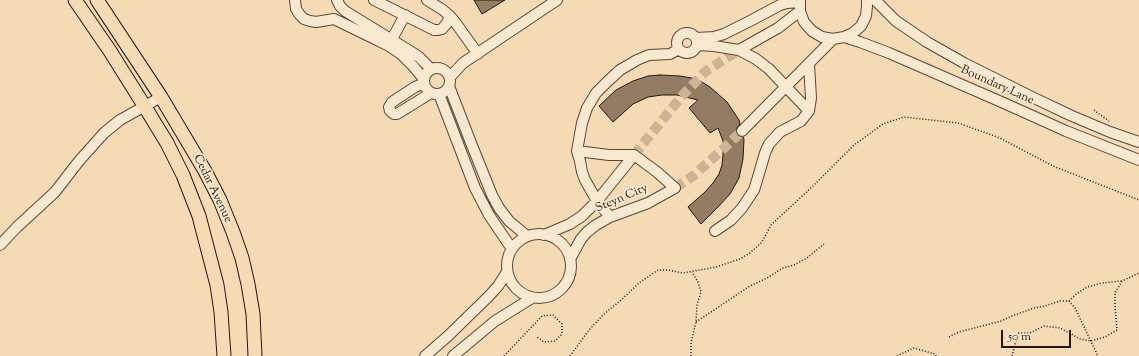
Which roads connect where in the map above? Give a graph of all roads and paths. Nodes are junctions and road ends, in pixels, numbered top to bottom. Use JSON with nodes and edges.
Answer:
{"nodes":[{"id":1,"x":75,"y":0,"type":"edge"},
{"id":2,"x":97,"y":0,"type":"edge"},
{"id":3,"x":337,"y":0,"type":"edge"},
{"id":4,"x":374,"y":0,"type":"edge"},
{"id":5,"x":427,"y":0,"type":"edge"},
{"id":6,"x":557,"y":0,"type":"edge"},
{"id":7,"x":867,"y":0,"type":"edge"},
{"id":8,"x":875,"y":0,"type":"edge"},
{"id":9,"x":293,"y":1,"type":"edge"},
{"id":10,"x":800,"y":4,"type":"edge"},
{"id":11,"x":405,"y":15,"type":"junction"},
{"id":12,"x":450,"y":16,"type":"junction"},
{"id":13,"x":838,"y":38,"type":"junction"},
{"id":14,"x":392,"y":39,"type":"junction"},
{"id":15,"x":696,"y":41,"type":"junction"},
{"id":16,"x":679,"y":49,"type":"junction"},
{"id":17,"x":739,"y":50,"type":"junction"},
{"id":18,"x":478,"y":54,"type":"junction"},
{"id":19,"x":809,"y":64,"type":"junction"},
{"id":20,"x":431,"y":69,"type":"junction"},
{"id":21,"x":448,"y":78,"type":"junction"},
{"id":22,"x":424,"y":81,"type":"junction"},
{"id":23,"x":785,"y":87,"type":"junction"},
{"id":24,"x":435,"y":93,"type":"junction"},
{"id":25,"x":161,"y":97,"type":"junction"},
{"id":26,"x":145,"y":107,"type":"junction"},
{"id":27,"x":1094,"y":110,"type":"dead end"},
{"id":28,"x":809,"y":111,"type":"junction"},
{"id":29,"x":1110,"y":122,"type":"dead end"},
{"id":30,"x":742,"y":131,"type":"tunnel mouth"},
{"id":31,"x":1139,"y":142,"type":"edge"},
{"id":32,"x":578,"y":151,"type":"junction"},
{"id":33,"x":634,"y":155,"type":"junction"},
{"id":34,"x":1139,"y":160,"type":"edge"},
{"id":35,"x":1139,"y":200,"type":"edge"},
{"id":36,"x":597,"y":201,"type":"junction"},
{"id":37,"x":610,"y":217,"type":"junction"},
{"id":38,"x":715,"y":231,"type":"dead end"},
{"id":39,"x":544,"y":235,"type":"junction"},
{"id":40,"x":527,"y":236,"type":"junction"},
{"id":41,"x":0,"y":244,"type":"edge"},
{"id":42,"x":824,"y":244,"type":"dead end"},
{"id":43,"x":512,"y":249,"type":"junction"},
{"id":44,"x":570,"y":260,"type":"junction"},
{"id":45,"x":507,"y":272,"type":"junction"},
{"id":46,"x":692,"y":272,"type":"junction"},
{"id":47,"x":1139,"y":273,"type":"edge"},
{"id":48,"x":1122,"y":281,"type":"junction"},
{"id":49,"x":532,"y":298,"type":"junction"},
{"id":50,"x":1069,"y":301,"type":"junction"},
{"id":51,"x":253,"y":314,"type":"junction"},
{"id":52,"x":696,"y":322,"type":"junction"},
{"id":53,"x":949,"y":337,"type":"dead end"},
{"id":54,"x":536,"y":338,"type":"dead end"},
{"id":55,"x":1091,"y":341,"type":"junction"},
{"id":56,"x":224,"y":356,"type":"edge"},
{"id":57,"x":255,"y":356,"type":"edge"},
{"id":58,"x":262,"y":356,"type":"edge"},
{"id":59,"x":425,"y":356,"type":"edge"},
{"id":60,"x":453,"y":356,"type":"edge"},
{"id":61,"x":504,"y":356,"type":"edge"},
{"id":62,"x":570,"y":356,"type":"edge"},
{"id":63,"x":691,"y":356,"type":"edge"},
{"id":64,"x":897,"y":356,"type":"edge"},
{"id":65,"x":936,"y":356,"type":"edge"},
{"id":66,"x":1012,"y":356,"type":"edge"},
{"id":67,"x":1098,"y":356,"type":"edge"}],
"edges":[{"from":1,"to":26,"type":"main road","name":"Cedar Avenue"},
{"from":2,"to":25,"type":"main road","name":"Cedar Avenue"},
{"from":3,"to":14,"type":"street"},
{"from":4,"to":11,"type":"street"},
{"from":5,"to":12,"type":"street"},
{"from":6,"to":18,"type":"street"},
{"from":7,"to":13,"type":"street"},
{"from":8,"to":31,"type":"street","name":"Boundary Lane"},
{"from":9,"to":22,"type":"street"},
{"from":10,"to":13,"type":"street","name":"Boundary Lane"},
{"from":10,"to":15,"type":"street"},
{"from":10,"to":17,"type":"street"},
{"from":11,"to":12,"type":"street"},
{"from":11,"to":14,"type":"street"},
{"from":12,"to":18,"type":"street"},
{"from":13,"to":19,"type":"street"},
{"from":13,"to":34,"type":"street","name":"Boundary Lane"},
{"from":14,"to":20,"type":"street"},
{"from":15,"to":16,"type":"street"},
{"from":15,"to":16,"type":"street"},
{"from":15,"to":17,"type":"street"},
{"from":16,"to":32,"type":"street"},
{"from":17,"to":23,"type":"street"},
{"from":18,"to":21,"type":"street"},
{"from":19,"to":23,"type":"street"},
{"from":19,"to":28,"type":"street"},
{"from":20,"to":21,"type":"street"},
{"from":20,"to":22,"type":"street"},
{"from":21,"to":24,"type":"street"},
{"from":21,"to":40,"type":"street"},
{"from":22,"to":24,"type":"street"},
{"from":22,"to":24,"type":"street"},
{"from":23,"to":28,"type":"street"},
{"from":23,"to":30,"type":"street"},
{"from":24,"to":43,"type":"street"},
{"from":25,"to":26,"type":"street"},
{"from":25,"to":51,"type":"main road","name":"Cedar Avenue"},
{"from":26,"to":41,"type":"street"},
{"from":26,"to":56,"type":"main road","name":"Cedar Avenue"},
{"from":27,"to":29,"type":"path"},
{"from":28,"to":38,"type":"street"},
{"from":32,"to":33,"type":"street"},
{"from":32,"to":36,"type":"street"},
{"from":33,"to":36,"type":"street","name":"Steyn City"},
{"from":33,"to":37,"type":"street","name":"Steyn City"},
{"from":35,"to":46,"type":"path"},
{"from":36,"to":37,"type":"street"},
{"from":36,"to":39,"type":"street","name":"Steyn City"},
{"from":37,"to":44,"type":"street","name":"Steyn City"},
{"from":39,"to":40,"type":"street"},
{"from":39,"to":44,"type":"street"},
{"from":40,"to":43,"type":"street"},
{"from":42,"to":52,"type":"path"},
{"from":43,"to":45,"type":"street"},
{"from":44,"to":49,"type":"street"},
{"from":45,"to":49,"type":"street"},
{"from":45,"to":59,"type":"street"},
{"from":46,"to":52,"type":"path"},
{"from":46,"to":62,"type":"path"},
{"from":47,"to":48,"type":"path"},
{"from":48,"to":50,"type":"path"},
{"from":48,"to":55,"type":"path"},
{"from":49,"to":60,"type":"street"},
{"from":50,"to":53,"type":"path"},
{"from":50,"to":55,"type":"path"},
{"from":51,"to":57,"type":"main road","name":"Cedar Avenue"},
{"from":51,"to":58,"type":"main road"},
{"from":52,"to":63,"type":"path"},
{"from":54,"to":61,"type":"path"},
{"from":55,"to":66,"type":"path"},
{"from":55,"to":67,"type":"path"},
{"from":64,"to":65,"type":"path"}]}
